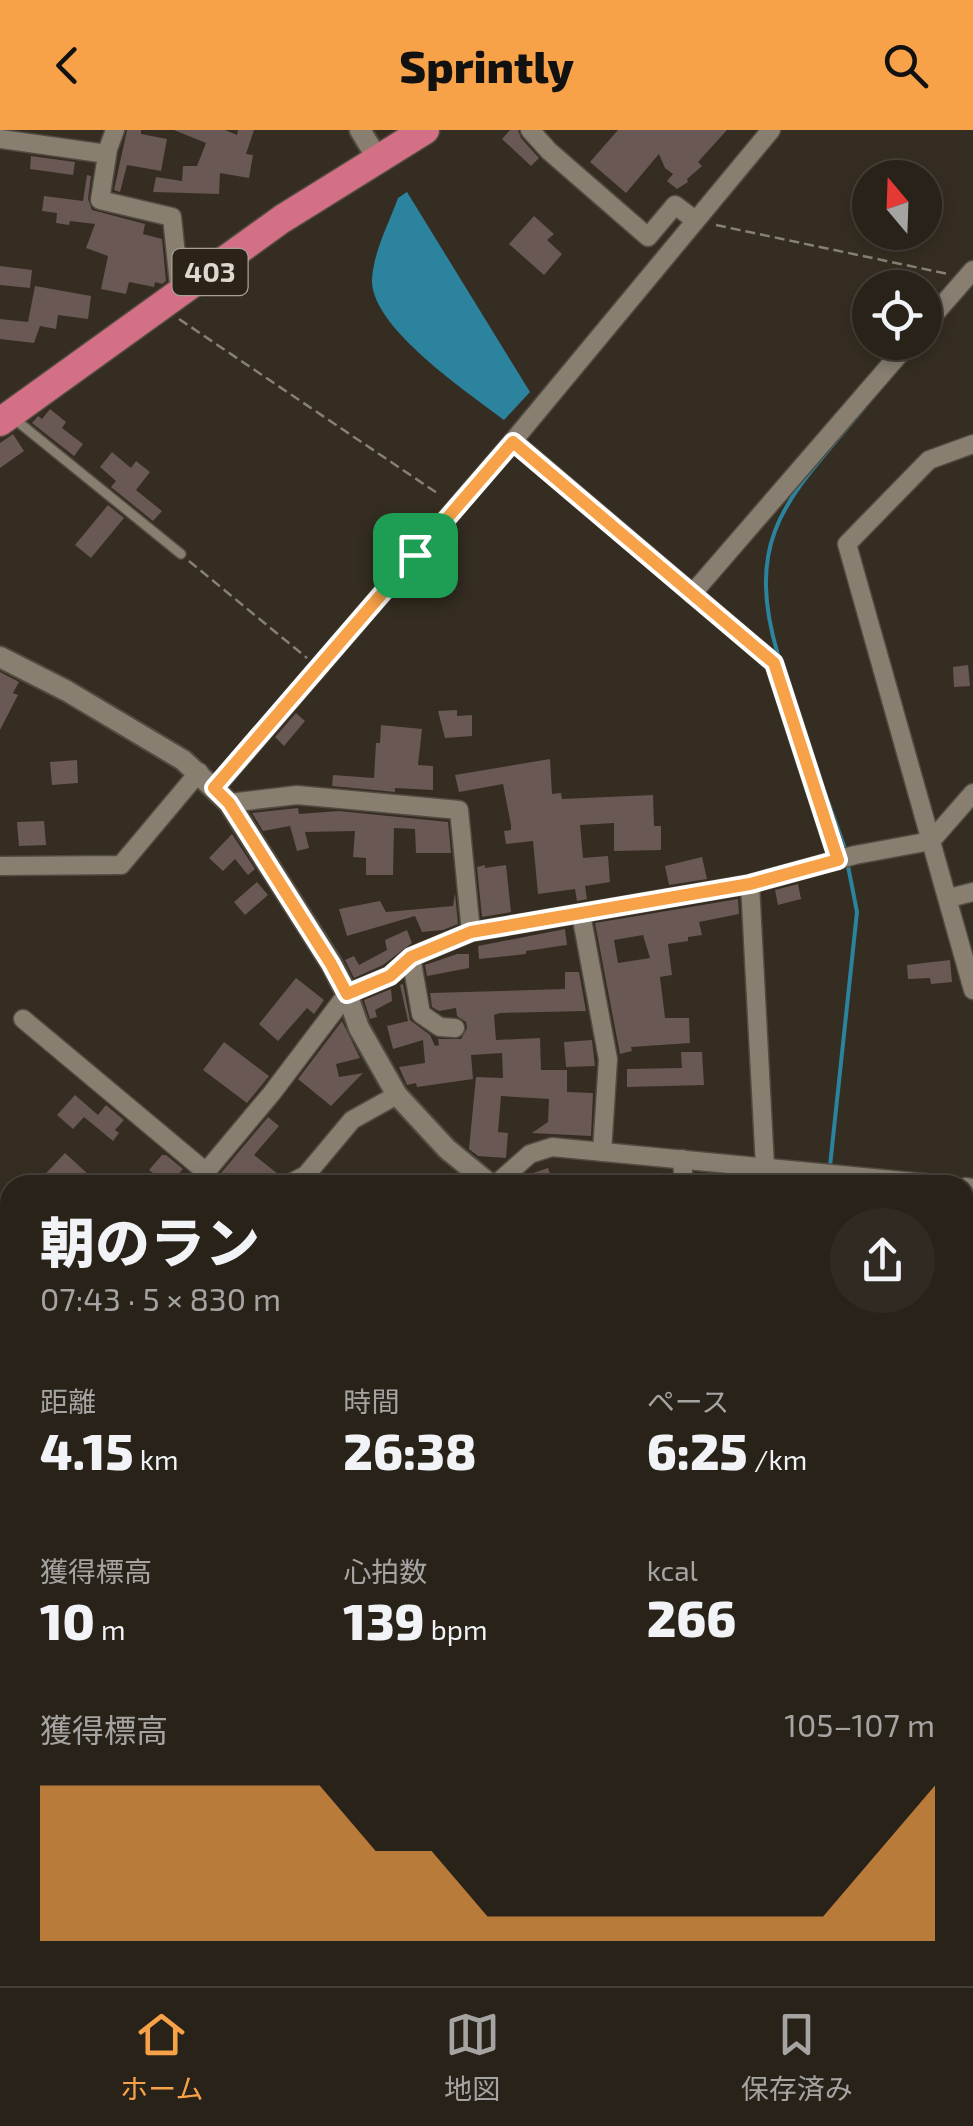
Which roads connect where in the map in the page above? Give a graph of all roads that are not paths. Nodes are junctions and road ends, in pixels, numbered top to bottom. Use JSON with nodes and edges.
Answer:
{"nodes":[{"id":1,"x":116,"y":130,"type":"edge"},
{"id":2,"x":360,"y":130,"type":"edge"},
{"id":3,"x":426,"y":130,"type":"edge"},
{"id":4,"x":530,"y":130,"type":"edge"},
{"id":5,"x":772,"y":130,"type":"edge"},
{"id":6,"x":0,"y":139,"type":"edge"},
{"id":7,"x":107,"y":154,"type":"junction"},
{"id":8,"x":377,"y":158,"type":"junction"},
{"id":9,"x":695,"y":220,"type":"junction"},
{"id":10,"x":969,"y":274,"type":"edge"},
{"id":11,"x":170,"y":300,"type":"junction"},
{"id":12,"x":942,"y":305,"type":"edge"},
{"id":13,"x":894,"y":360,"type":"edge"},
{"id":14,"x":3,"y":417,"type":"edge"},
{"id":15,"x":513,"y":442,"type":"junction"},
{"id":16,"x":973,"y":444,"type":"edge"},
{"id":17,"x":180,"y":554,"type":"road end"},
{"id":18,"x":692,"y":594,"type":"junction"},
{"id":19,"x":0,"y":657,"type":"edge"},
{"id":20,"x":199,"y":772,"type":"junction"},
{"id":21,"x":973,"y":793,"type":"edge"},
{"id":22,"x":222,"y":796,"type":"junction"},
{"id":23,"x":932,"y":840,"type":"junction"},
{"id":24,"x":838,"y":860,"type":"junction"},
{"id":25,"x":0,"y":866,"type":"edge"},
{"id":26,"x":750,"y":884,"type":"junction"},
{"id":27,"x":973,"y":892,"type":"edge"},
{"id":28,"x":949,"y":898,"type":"junction"},
{"id":29,"x":581,"y":914,"type":"junction"},
{"id":30,"x":471,"y":932,"type":"junction"},
{"id":31,"x":411,"y":957,"type":"junction"},
{"id":32,"x":973,"y":990,"type":"edge"},
{"id":33,"x":347,"y":994,"type":"junction"},
{"id":34,"x":24,"y":1019,"type":"dead end"},
{"id":35,"x":455,"y":1028,"type":"dead end"},
{"id":36,"x":398,"y":1095,"type":"junction"},
{"id":37,"x":602,"y":1152,"type":"junction"},
{"id":38,"x":682,"y":1159,"type":"junction"},
{"id":39,"x":765,"y":1167,"type":"junction"},
{"id":40,"x":197,"y":1175,"type":"edge"},
{"id":41,"x":203,"y":1175,"type":"edge"},
{"id":42,"x":306,"y":1175,"type":"edge"},
{"id":43,"x":480,"y":1175,"type":"edge"},
{"id":44,"x":506,"y":1175,"type":"edge"},
{"id":45,"x":683,"y":1175,"type":"edge"},
{"id":46,"x":845,"y":1175,"type":"edge"}],
"edges":[{"from":1,"to":7,"type":"street"},
{"from":2,"to":8,"type":"street"},
{"from":3,"to":8,"type":"highway","number":"403"},
{"from":4,"to":9,"type":"street"},
{"from":5,"to":9,"type":"street"},
{"from":6,"to":7,"type":"street"},
{"from":7,"to":11,"type":"street"},
{"from":8,"to":11,"type":"highway","number":"403"},
{"from":9,"to":15,"type":"street"},
{"from":10,"to":12,"type":"street"},
{"from":11,"to":14,"type":"highway","number":"403"},
{"from":13,"to":18,"type":"street"},
{"from":14,"to":17,"type":"lane"},
{"from":15,"to":18,"type":"street"},
{"from":15,"to":22,"type":"street"},
{"from":16,"to":23,"type":"street"},
{"from":18,"to":24,"type":"street"},
{"from":19,"to":20,"type":"street"},
{"from":20,"to":22,"type":"street"},
{"from":20,"to":25,"type":"street"},
{"from":21,"to":23,"type":"street"},
{"from":22,"to":30,"type":"street"},
{"from":22,"to":33,"type":"street"},
{"from":23,"to":24,"type":"street"},
{"from":23,"to":28,"type":"street"},
{"from":24,"to":26,"type":"street"},
{"from":26,"to":29,"type":"street"},
{"from":26,"to":39,"type":"street"},
{"from":27,"to":28,"type":"street"},
{"from":28,"to":32,"type":"street"},
{"from":29,"to":30,"type":"street"},
{"from":29,"to":37,"type":"street"},
{"from":30,"to":31,"type":"street"},
{"from":31,"to":33,"type":"street"},
{"from":31,"to":35,"type":"street"},
{"from":33,"to":36,"type":"street"},
{"from":33,"to":41,"type":"street"},
{"from":34,"to":40,"type":"street"},
{"from":36,"to":42,"type":"street"},
{"from":36,"to":43,"type":"street"},
{"from":37,"to":38,"type":"street"},
{"from":37,"to":44,"type":"street"},
{"from":38,"to":39,"type":"street"},
{"from":38,"to":45,"type":"street"},
{"from":39,"to":46,"type":"street"}]}
